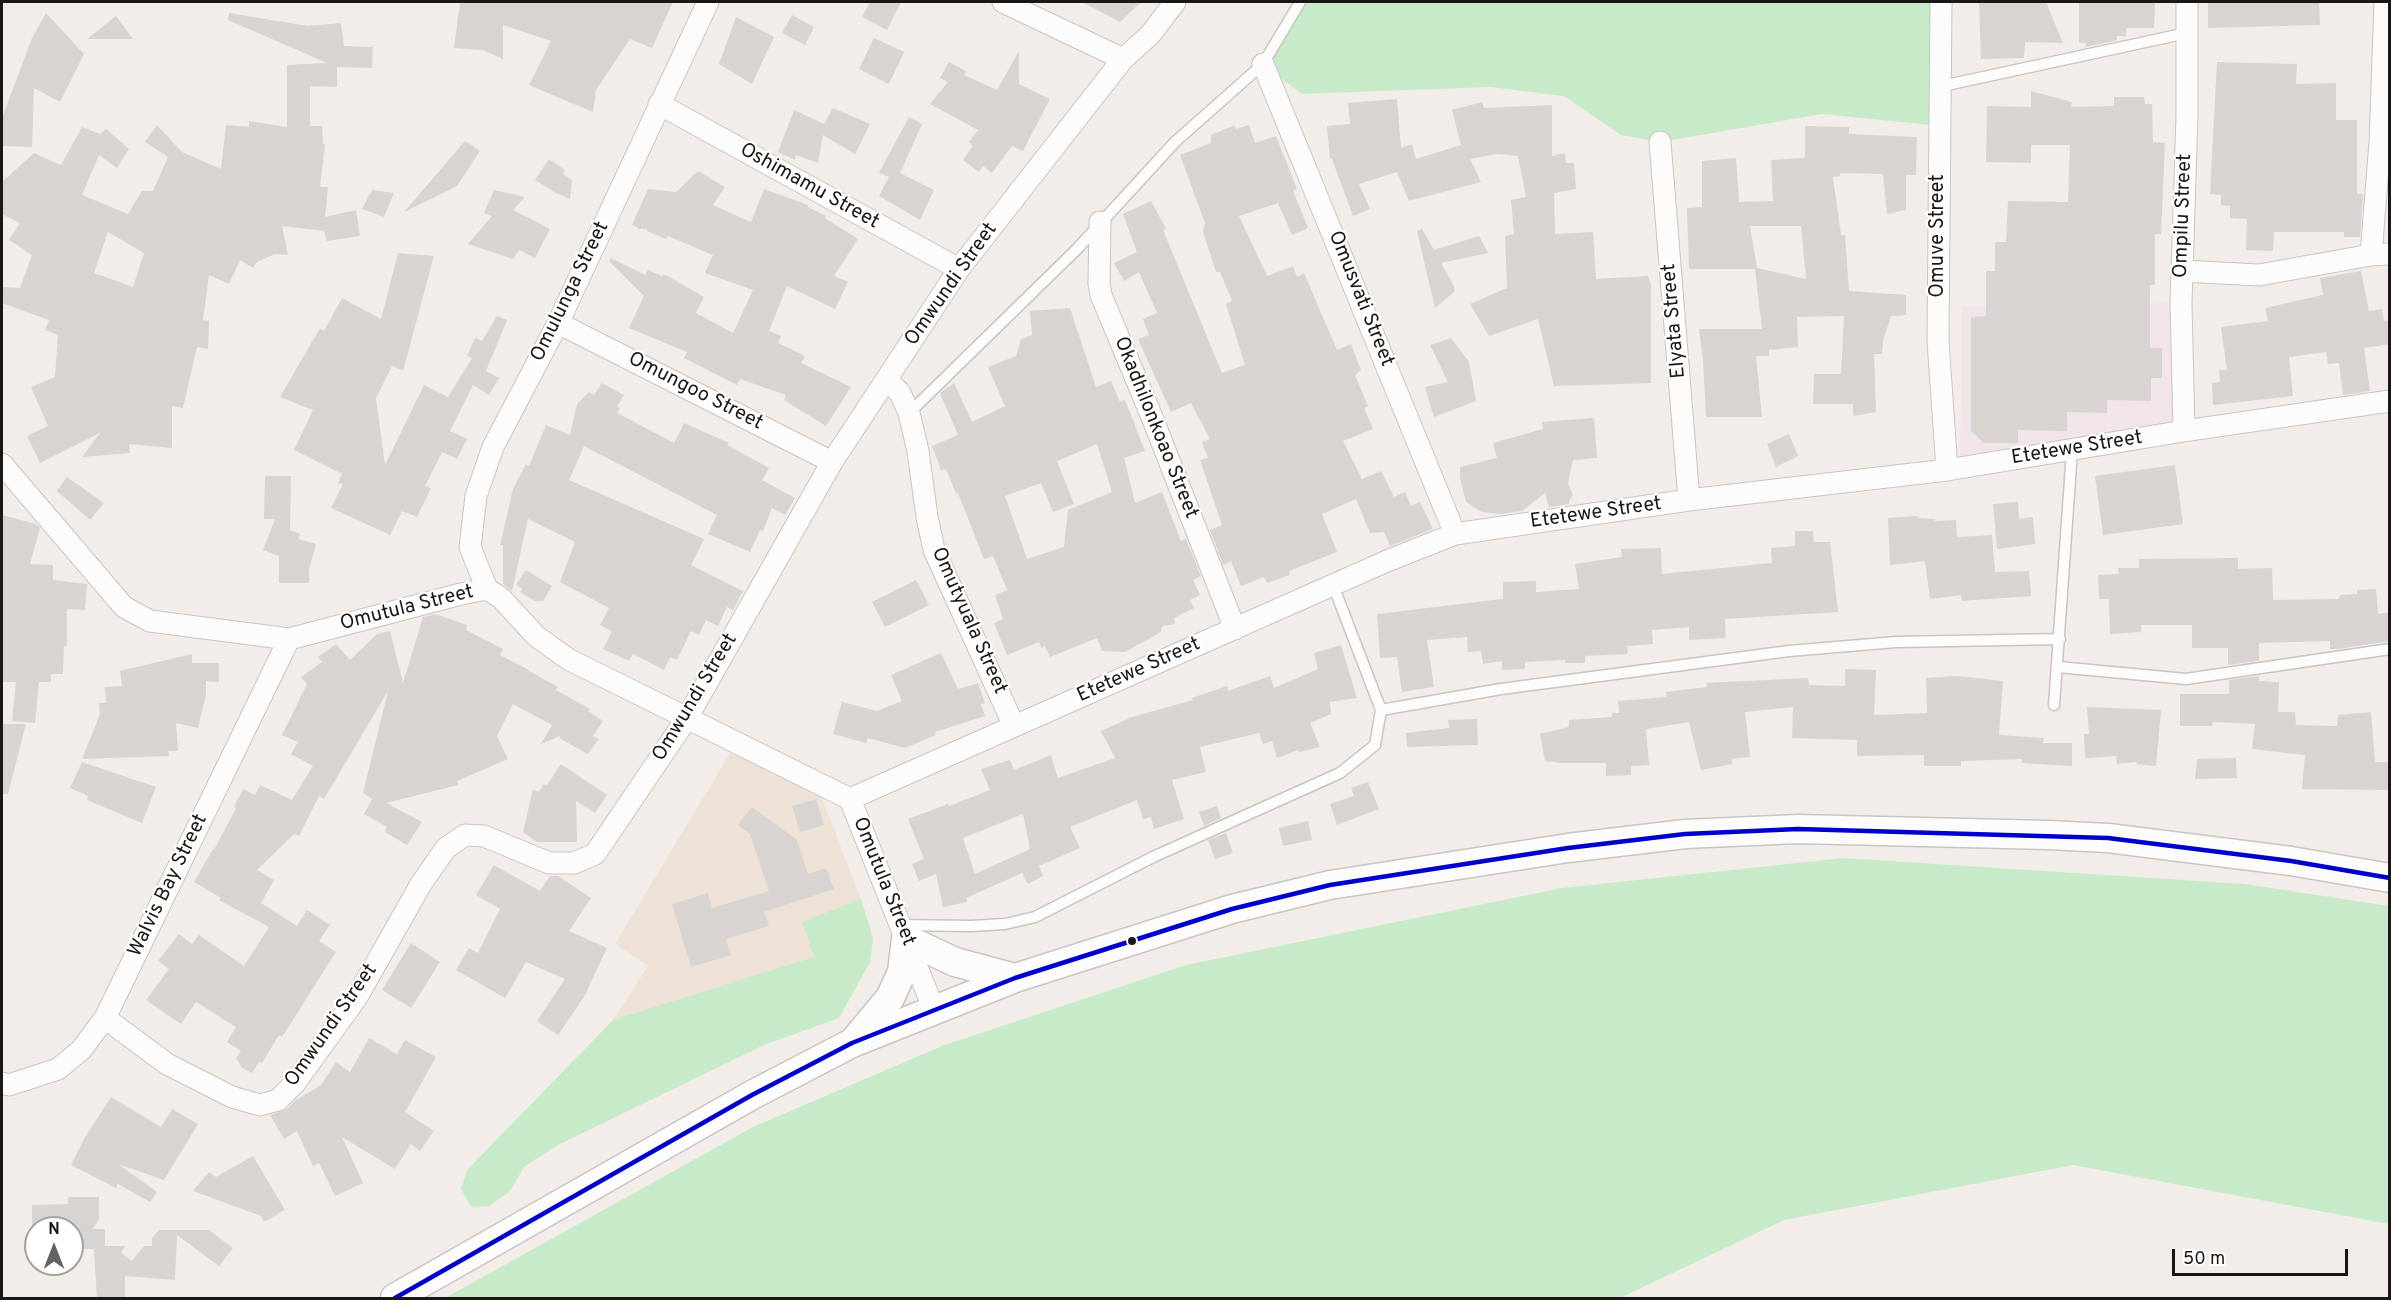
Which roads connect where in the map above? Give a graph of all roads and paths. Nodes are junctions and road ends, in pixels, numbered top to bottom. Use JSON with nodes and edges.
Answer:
{"nodes":[{"id":1,"x":708,"y":2,"type":"edge"},
{"id":2,"x":1003,"y":2,"type":"edge"},
{"id":3,"x":1175,"y":2,"type":"edge"},
{"id":4,"x":1300,"y":2,"type":"edge"},
{"id":5,"x":1941,"y":2,"type":"edge"},
{"id":6,"x":2187,"y":2,"type":"edge"},
{"id":7,"x":2385,"y":2,"type":"edge"},
{"id":8,"x":2187,"y":33,"type":"junction"},
{"id":9,"x":1123,"y":59,"type":"junction"},
{"id":10,"x":1263,"y":64,"type":"junction"},
{"id":11,"x":1942,"y":86,"type":"junction"},
{"id":12,"x":659,"y":104,"type":"junction"},
{"id":13,"x":1660,"y":142,"type":"dead end"},
{"id":14,"x":1100,"y":222,"type":"junction"},
{"id":15,"x":2380,"y":254,"type":"edge"},
{"id":16,"x":959,"y":269,"type":"junction"},
{"id":17,"x":2182,"y":271,"type":"junction"},
{"id":18,"x":558,"y":323,"type":"junction"},
{"id":19,"x":887,"y":380,"type":"junction"},
{"id":20,"x":2390,"y":401,"type":"edge"},
{"id":21,"x":909,"y":413,"type":"junction"},
{"id":22,"x":2184,"y":431,"type":"junction"},
{"id":23,"x":2072,"y":451,"type":"junction"},
{"id":24,"x":832,"y":462,"type":"junction"},
{"id":25,"x":2,"y":464,"type":"edge"},
{"id":26,"x":1947,"y":470,"type":"junction"},
{"id":27,"x":1689,"y":500,"type":"junction"},
{"id":28,"x":1455,"y":534,"type":"junction"},
{"id":29,"x":1333,"y":585,"type":"junction"},
{"id":30,"x":487,"y":589,"type":"junction"},
{"id":31,"x":1235,"y":629,"type":"junction"},
{"id":32,"x":289,"y":639,"type":"junction"},
{"id":33,"x":2060,"y":639,"type":"junction"},
{"id":34,"x":2390,"y":649,"type":"edge"},
{"id":35,"x":2058,"y":667,"type":"junction"},
{"id":36,"x":2054,"y":705,"type":"dead end"},
{"id":37,"x":1381,"y":710,"type":"junction"},
{"id":38,"x":687,"y":718,"type":"junction"},
{"id":39,"x":1014,"y":726,"type":"junction"},
{"id":40,"x":850,"y":799,"type":"junction"},
{"id":41,"x":2390,"y":879,"type":"edge"},
{"id":42,"x":904,"y":932,"type":"junction"},
{"id":43,"x":1015,"y":978,"type":"junction"},
{"id":44,"x":934,"y":1010,"type":"junction"},
{"id":45,"x":105,"y":1018,"type":"junction"},
{"id":46,"x":852,"y":1043,"type":"junction"},
{"id":47,"x":4,"y":1089,"type":"edge"},
{"id":48,"x":395,"y":1299,"type":"edge"}],
"edges":[{"from":1,"to":12,"type":"street","name":"Omulunga Street"},
{"from":2,"to":9,"type":"street"},
{"from":3,"to":9,"type":"street","name":"Omwundi Street"},
{"from":4,"to":10,"type":"lane"},
{"from":5,"to":11,"type":"street","name":"Omuve Street"},
{"from":6,"to":8,"type":"street","name":"Ompilu Street"},
{"from":7,"to":15,"type":"street"},
{"from":8,"to":11,"type":"lane"},
{"from":8,"to":17,"type":"street","name":"Ompilu Street"},
{"from":9,"to":16,"type":"street","name":"Omwundi Street"},
{"from":10,"to":14,"type":"lane"},
{"from":10,"to":28,"type":"street","name":"Omusvati Street"},
{"from":11,"to":26,"type":"street","name":"Omuve Street"},
{"from":12,"to":16,"type":"street","name":"Oshimamu Street"},
{"from":12,"to":18,"type":"street","name":"Omulunga Street"},
{"from":13,"to":27,"type":"street","name":"Elyata Street"},
{"from":14,"to":21,"type":"lane"},
{"from":14,"to":31,"type":"street","name":"Okadhilonkoao Street"},
{"from":15,"to":17,"type":"street"},
{"from":16,"to":19,"type":"street","name":"Omwundi Street"},
{"from":17,"to":22,"type":"street","name":"Ompilu Street"},
{"from":18,"to":24,"type":"street","name":"Omungoo Street"},
{"from":18,"to":30,"type":"street","name":"Omulunga Street"},
{"from":19,"to":21,"type":"street","name":"Omutyuala Street"},
{"from":19,"to":24,"type":"street","name":"Omwundi Street"},
{"from":20,"to":22,"type":"street","name":"Etetewe Street"},
{"from":21,"to":39,"type":"street","name":"Omutyuala Street"},
{"from":22,"to":23,"type":"street","name":"Etetewe Street"},
{"from":23,"to":26,"type":"street","name":"Etetewe Street"},
{"from":23,"to":33,"type":"lane"},
{"from":24,"to":38,"type":"street","name":"Omwundi Street"},
{"from":25,"to":32,"type":"street","name":"Omutula Street"},
{"from":26,"to":27,"type":"street","name":"Etetewe Street"},
{"from":27,"to":28,"type":"street","name":"Etetewe Street"},
{"from":28,"to":29,"type":"street","name":"Etetewe Street"},
{"from":29,"to":31,"type":"street","name":"Etetewe Street"},
{"from":29,"to":37,"type":"lane"},
{"from":30,"to":32,"type":"street","name":"Omutula Street"},
{"from":30,"to":38,"type":"street","name":"Omutula Street"},
{"from":31,"to":39,"type":"street","name":"Etetewe Street"},
{"from":32,"to":45,"type":"street","name":"Walvis Bay Street"},
{"from":33,"to":35,"type":"lane"},
{"from":33,"to":37,"type":"lane"},
{"from":34,"to":35,"type":"lane"},
{"from":35,"to":36,"type":"lane"},
{"from":37,"to":42,"type":"lane"},
{"from":38,"to":40,"type":"street","name":"Omutula Street"},
{"from":38,"to":45,"type":"street","name":"Omwundi Street"},
{"from":39,"to":40,"type":"street","name":"Etetewe Street"},
{"from":40,"to":42,"type":"street","name":"Omutula Street"},
{"from":41,"to":43,"type":"main road"},
{"from":42,"to":43,"type":"main road"},
{"from":42,"to":44,"type":"street","name":"Omutula Street"},
{"from":42,"to":46,"type":"main road"},
{"from":43,"to":44,"type":"main road"},
{"from":44,"to":46,"type":"main road"},
{"from":45,"to":47,"type":"street","name":"Walvis Bay Street"},
{"from":46,"to":48,"type":"main road"}]}
